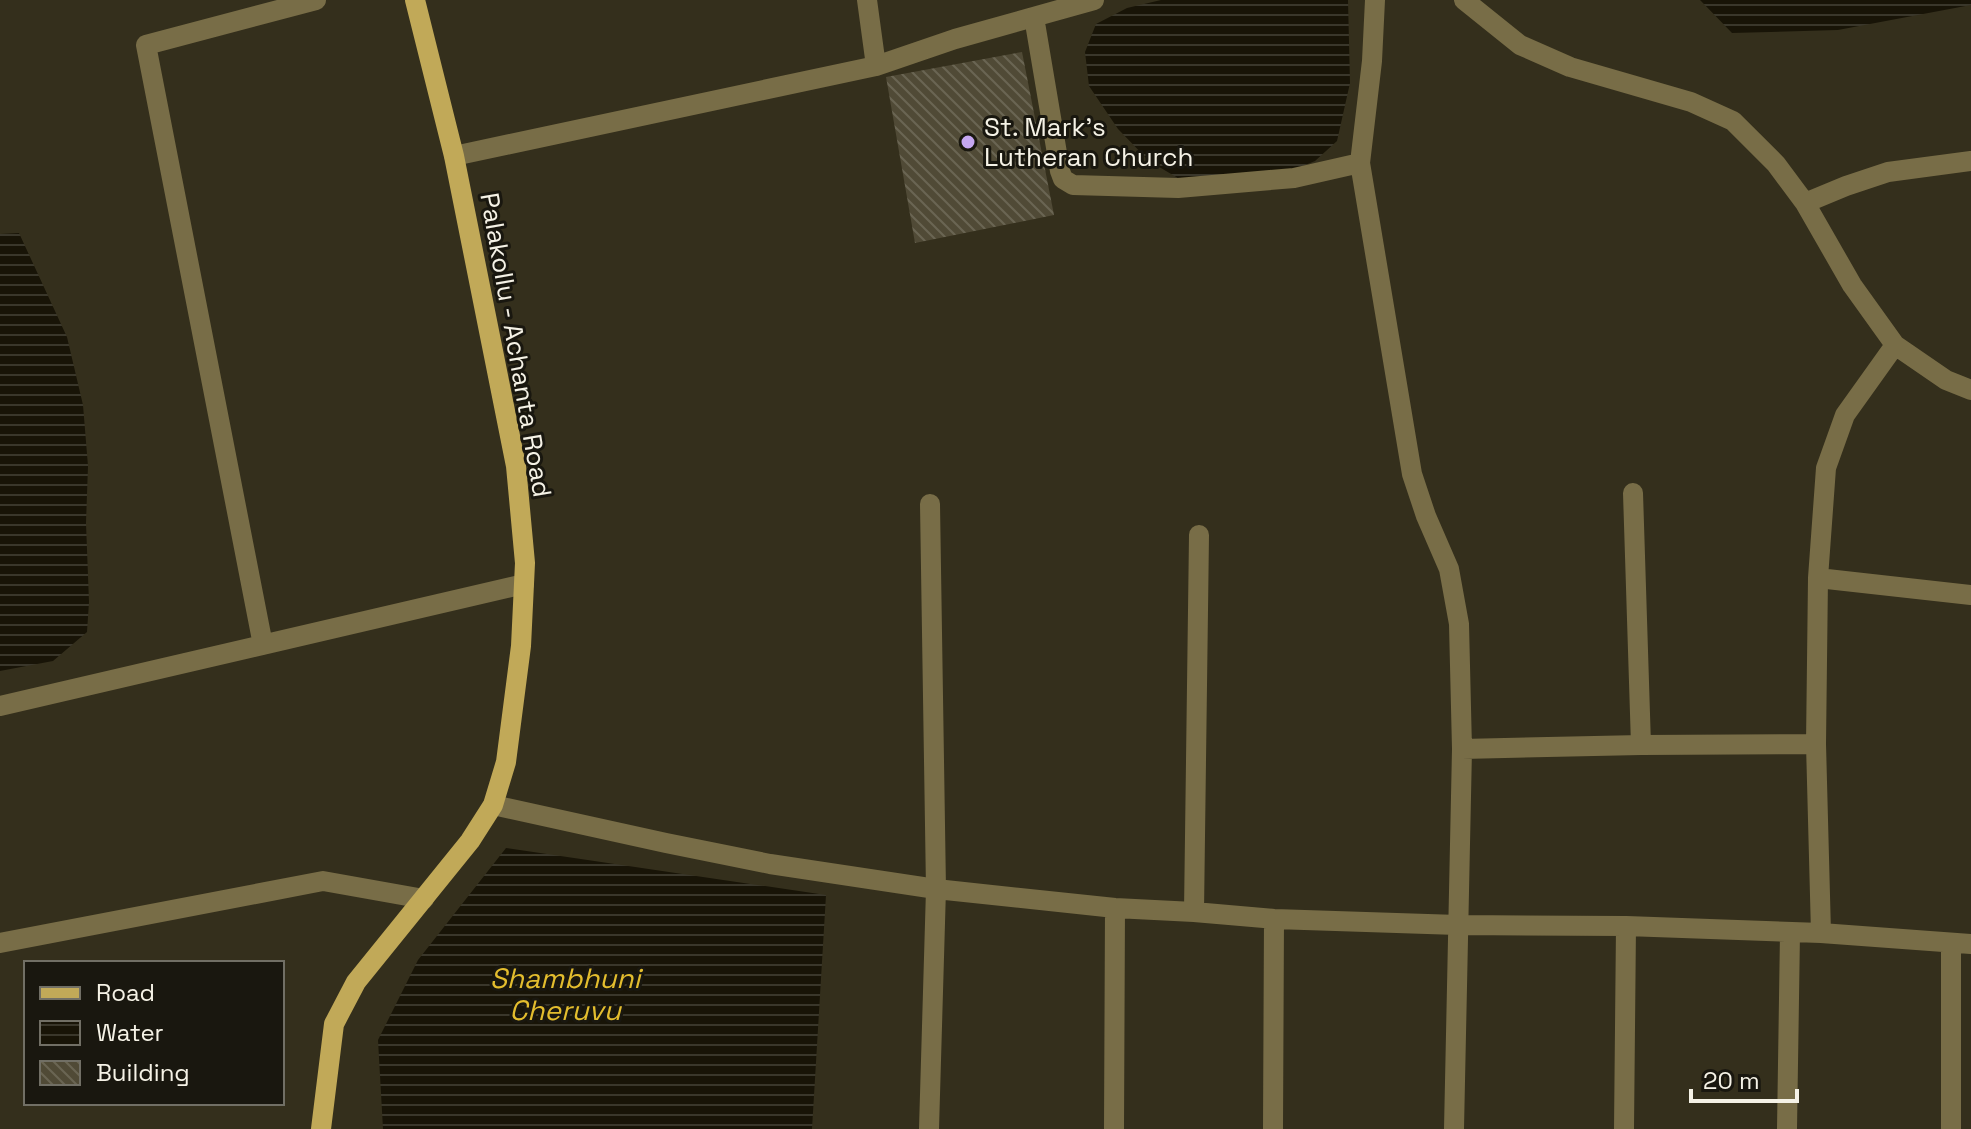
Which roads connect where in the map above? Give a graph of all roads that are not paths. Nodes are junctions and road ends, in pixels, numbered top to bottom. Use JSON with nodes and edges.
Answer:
{"nodes":[{"id":1,"x":316,"y":0,"type":"edge"},
{"id":2,"x":415,"y":0,"type":"edge"},
{"id":3,"x":867,"y":0,"type":"edge"},
{"id":4,"x":1094,"y":0,"type":"edge"},
{"id":5,"x":1375,"y":0,"type":"edge"},
{"id":6,"x":1464,"y":0,"type":"edge"},
{"id":7,"x":1034,"y":17,"type":"junction"},
{"id":8,"x":876,"y":66,"type":"junction"},
{"id":9,"x":454,"y":156,"type":"junction"},
{"id":10,"x":1971,"y":161,"type":"edge"},
{"id":11,"x":1360,"y":163,"type":"junction"},
{"id":12,"x":1805,"y":203,"type":"junction"},
{"id":13,"x":1895,"y":345,"type":"junction"},
{"id":14,"x":1971,"y":390,"type":"edge"},
{"id":15,"x":1633,"y":493,"type":"dead end"},
{"id":16,"x":930,"y":504,"type":"dead end"},
{"id":17,"x":1199,"y":535,"type":"dead end"},
{"id":18,"x":1818,"y":578,"type":"junction"},
{"id":19,"x":524,"y":584,"type":"junction"},
{"id":20,"x":1971,"y":595,"type":"edge"},
{"id":21,"x":263,"y":645,"type":"junction"},
{"id":22,"x":0,"y":706,"type":"edge"},
{"id":23,"x":1816,"y":744,"type":"junction"},
{"id":24,"x":1641,"y":745,"type":"junction"},
{"id":25,"x":1462,"y":749,"type":"junction"},
{"id":26,"x":493,"y":805,"type":"junction"},
{"id":27,"x":936,"y":889,"type":"junction"},
{"id":28,"x":424,"y":899,"type":"junction"},
{"id":29,"x":1115,"y":908,"type":"junction"},
{"id":30,"x":1194,"y":912,"type":"junction"},
{"id":31,"x":1274,"y":919,"type":"junction"},
{"id":32,"x":1458,"y":925,"type":"junction"},
{"id":33,"x":1626,"y":926,"type":"junction"},
{"id":34,"x":1790,"y":933,"type":"junction"},
{"id":35,"x":1821,"y":933,"type":"junction"},
{"id":36,"x":0,"y":943,"type":"edge"},
{"id":37,"x":1961,"y":944,"type":"edge"},
{"id":38,"x":321,"y":1129,"type":"edge"},
{"id":39,"x":929,"y":1129,"type":"edge"},
{"id":40,"x":1114,"y":1129,"type":"edge"},
{"id":41,"x":1273,"y":1129,"type":"edge"},
{"id":42,"x":1454,"y":1129,"type":"edge"},
{"id":43,"x":1624,"y":1129,"type":"edge"},
{"id":44,"x":1787,"y":1129,"type":"edge"},
{"id":45,"x":1951,"y":1129,"type":"edge"}],
"edges":[{"from":1,"to":21,"type":"street"},
{"from":2,"to":9,"type":"main road","name":"Palakollu - Achanta Road"},
{"from":3,"to":8,"type":"street"},
{"from":4,"to":7,"type":"street"},
{"from":5,"to":11,"type":"street"},
{"from":6,"to":12,"type":"street"},
{"from":7,"to":8,"type":"street"},
{"from":7,"to":11,"type":"street"},
{"from":8,"to":9,"type":"street"},
{"from":9,"to":19,"type":"main road","name":"Palakollu - Achanta Road"},
{"from":10,"to":12,"type":"street"},
{"from":11,"to":25,"type":"street"},
{"from":12,"to":13,"type":"street"},
{"from":13,"to":14,"type":"street"},
{"from":13,"to":18,"type":"street"},
{"from":15,"to":24,"type":"street"},
{"from":16,"to":27,"type":"street"},
{"from":17,"to":30,"type":"street"},
{"from":18,"to":20,"type":"street"},
{"from":18,"to":23,"type":"street"},
{"from":19,"to":21,"type":"street"},
{"from":19,"to":26,"type":"main road","name":"Palakollu - Achanta Road"},
{"from":21,"to":22,"type":"street"},
{"from":23,"to":24,"type":"street"},
{"from":23,"to":35,"type":"street"},
{"from":24,"to":25,"type":"street"},
{"from":25,"to":32,"type":"street"},
{"from":26,"to":27,"type":"street"},
{"from":26,"to":28,"type":"main road","name":"Palakollu - Achanta Road"},
{"from":27,"to":29,"type":"street"},
{"from":27,"to":39,"type":"street"},
{"from":28,"to":36,"type":"street"},
{"from":28,"to":38,"type":"main road","name":"Palakollu - Achanta Road"},
{"from":29,"to":30,"type":"street"},
{"from":29,"to":40,"type":"street"},
{"from":30,"to":31,"type":"street"},
{"from":31,"to":32,"type":"street"},
{"from":31,"to":41,"type":"street"},
{"from":32,"to":33,"type":"street"},
{"from":32,"to":42,"type":"street"},
{"from":33,"to":34,"type":"street"},
{"from":33,"to":43,"type":"street"},
{"from":34,"to":35,"type":"street"},
{"from":34,"to":44,"type":"street"},
{"from":35,"to":37,"type":"street"},
{"from":37,"to":45,"type":"street"}]}
